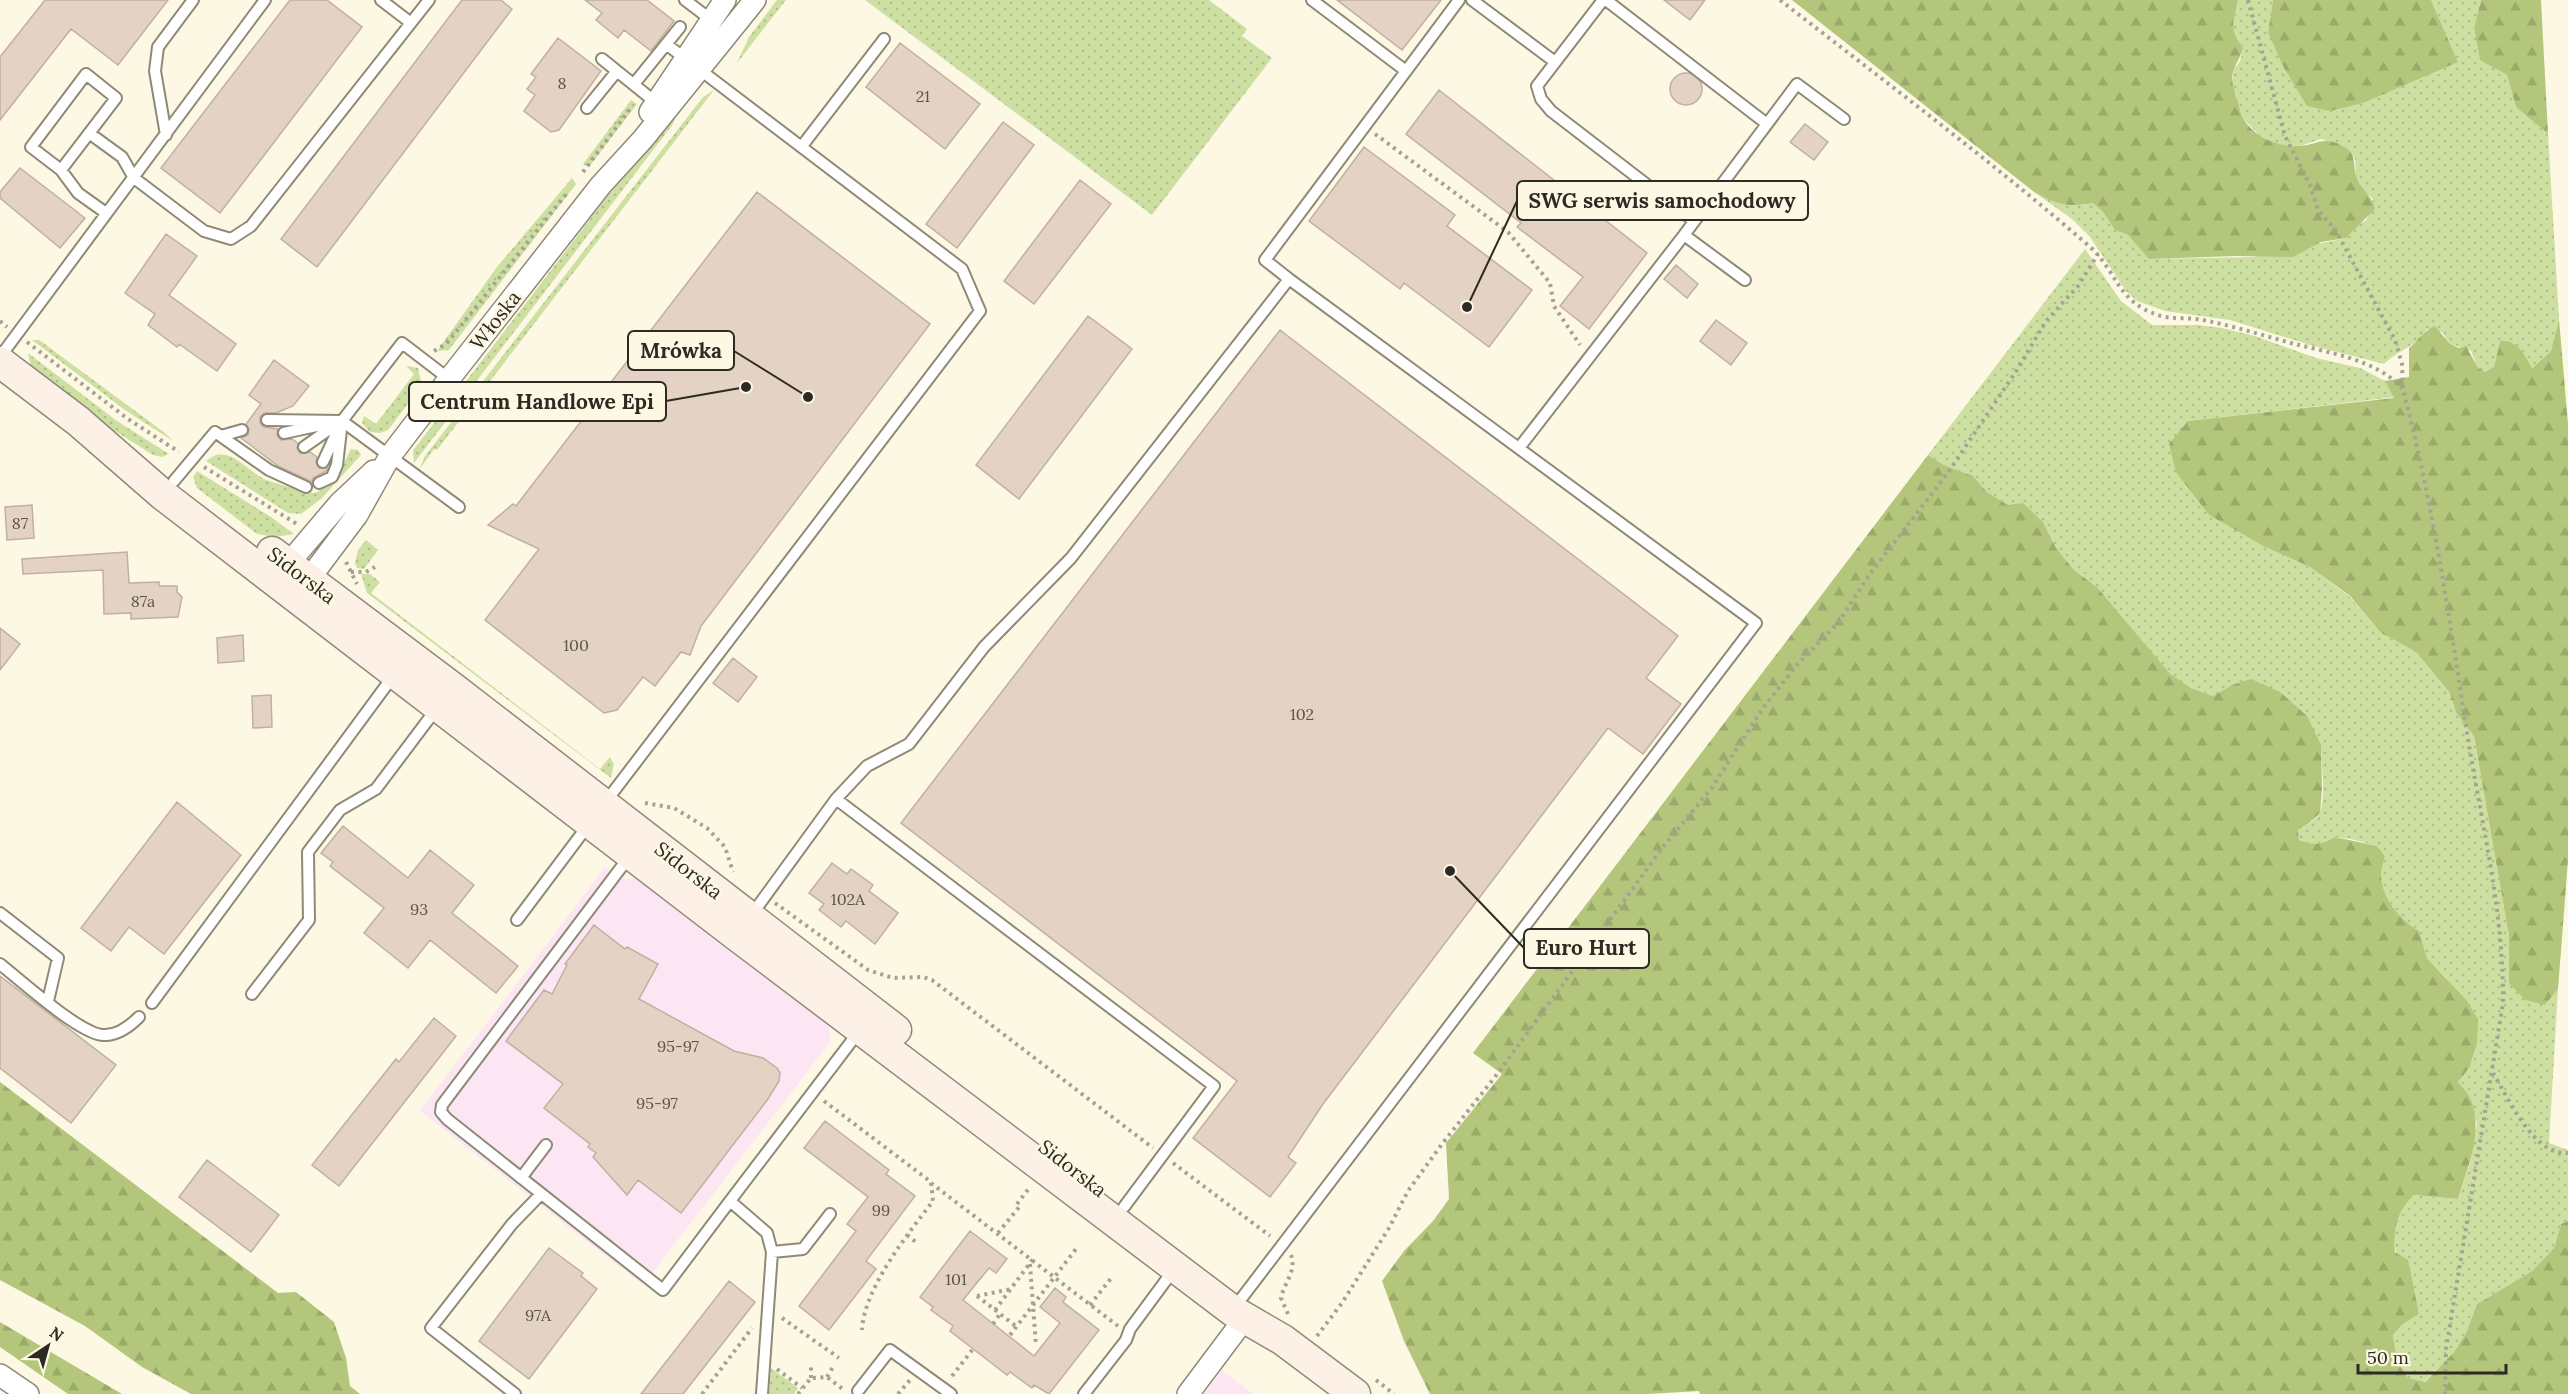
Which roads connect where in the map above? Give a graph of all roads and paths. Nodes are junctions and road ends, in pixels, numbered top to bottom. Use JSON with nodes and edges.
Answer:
{"nodes":[{"id":1,"x":193,"y":0,"type":"edge"},
{"id":2,"x":265,"y":0,"type":"edge"},
{"id":3,"x":381,"y":0,"type":"edge"},
{"id":4,"x":429,"y":0,"type":"edge"},
{"id":5,"x":685,"y":0,"type":"edge"},
{"id":6,"x":725,"y":0,"type":"edge"},
{"id":7,"x":755,"y":0,"type":"edge"},
{"id":8,"x":1312,"y":0,"type":"edge"},
{"id":9,"x":1460,"y":0,"type":"edge"},
{"id":10,"x":1473,"y":0,"type":"edge"},
{"id":11,"x":1605,"y":0,"type":"edge"},
{"id":12,"x":1780,"y":0,"type":"edge"},
{"id":13,"x":2248,"y":0,"type":"edge"},
{"id":14,"x":711,"y":20,"type":"junction"},
{"id":15,"x":411,"y":23,"type":"junction"},
{"id":16,"x":680,"y":27,"type":"dead end"},
{"id":17,"x":728,"y":33,"type":"junction"},
{"id":18,"x":884,"y":39,"type":"dead end"},
{"id":19,"x":666,"y":44,"type":"junction"},
{"id":20,"x":602,"y":59,"type":"dead end"},
{"id":21,"x":1555,"y":62,"type":"junction"},
{"id":22,"x":693,"y":64,"type":"junction"},
{"id":23,"x":617,"y":70,"type":"junction"},
{"id":24,"x":1406,"y":71,"type":"junction"},
{"id":25,"x":634,"y":84,"type":"junction"},
{"id":26,"x":655,"y":101,"type":"junction"},
{"id":27,"x":587,"y":108,"type":"dead end"},
{"id":28,"x":1844,"y":119,"type":"dead end"},
{"id":29,"x":1767,"y":124,"type":"junction"},
{"id":30,"x":1365,"y":127,"type":"junction"},
{"id":31,"x":89,"y":133,"type":"junction"},
{"id":32,"x":166,"y":135,"type":"junction"},
{"id":33,"x":802,"y":146,"type":"junction"},
{"id":34,"x":62,"y":170,"type":"junction"},
{"id":35,"x":579,"y":177,"type":"dead end"},
{"id":36,"x":134,"y":178,"type":"junction"},
{"id":37,"x":570,"y":188,"type":"dead end"},
{"id":38,"x":106,"y":213,"type":"junction"},
{"id":39,"x":1694,"y":221,"type":"junction"},
{"id":40,"x":1684,"y":235,"type":"junction"},
{"id":41,"x":2098,"y":254,"type":"junction"},
{"id":42,"x":1289,"y":279,"type":"junction"},
{"id":43,"x":1745,"y":280,"type":"dead end"},
{"id":44,"x":0,"y":321,"type":"edge"},
{"id":45,"x":17,"y":334,"type":"junction"},
{"id":46,"x":0,"y":357,"type":"edge"},
{"id":47,"x":422,"y":357,"type":"junction"},
{"id":48,"x":1588,"y":358,"type":"junction"},
{"id":49,"x":0,"y":362,"type":"edge"},
{"id":50,"x":449,"y":379,"type":"junction"},
{"id":51,"x":2403,"y":390,"type":"junction"},
{"id":52,"x":267,"y":420,"type":"dead end"},
{"id":53,"x":342,"y":421,"type":"junction"},
{"id":54,"x":242,"y":430,"type":"dead end"},
{"id":55,"x":284,"y":433,"type":"dead end"},
{"id":56,"x":221,"y":436,"type":"junction"},
{"id":57,"x":250,"y":445,"type":"dead end"},
{"id":58,"x":303,"y":447,"type":"dead end"},
{"id":59,"x":1519,"y":448,"type":"junction"},
{"id":60,"x":239,"y":449,"type":"junction"},
{"id":61,"x":390,"y":456,"type":"junction"},
{"id":62,"x":322,"y":462,"type":"dead end"},
{"id":63,"x":176,"y":478,"type":"junction"},
{"id":64,"x":319,"y":483,"type":"dead end"},
{"id":65,"x":306,"y":487,"type":"dead end"},
{"id":66,"x":459,"y":507,"type":"dead end"},
{"id":67,"x":295,"y":523,"type":"dead end"},
{"id":68,"x":345,"y":560,"type":"dead end"},
{"id":69,"x":375,"y":567,"type":"dead end"},
{"id":70,"x":351,"y":572,"type":"junction"},
{"id":71,"x":294,"y":577,"type":"junction"},
{"id":72,"x":357,"y":584,"type":"dead end"},
{"id":73,"x":403,"y":664,"type":"junction"},
{"id":74,"x":446,"y":697,"type":"junction"},
{"id":75,"x":836,"y":799,"type":"junction"},
{"id":76,"x":642,"y":803,"type":"dead end"},
{"id":77,"x":597,"y":813,"type":"junction"},
{"id":78,"x":638,"y":845,"type":"junction"},
{"id":79,"x":734,"y":874,"type":"dead end"},
{"id":80,"x":776,"y":903,"type":"dead end"},
{"id":81,"x":0,"y":913,"type":"edge"},
{"id":82,"x":517,"y":920,"type":"dead end"},
{"id":83,"x":743,"y":926,"type":"junction"},
{"id":84,"x":0,"y":964,"type":"edge"},
{"id":85,"x":252,"y":994,"type":"dead end"},
{"id":86,"x":48,"y":1001,"type":"junction"},
{"id":87,"x":152,"y":1003,"type":"dead end"},
{"id":88,"x":139,"y":1017,"type":"dead end"},
{"id":89,"x":867,"y":1021,"type":"junction"},
{"id":90,"x":2493,"y":1073,"type":"junction"},
{"id":91,"x":813,"y":1092,"type":"junction"},
{"id":92,"x":546,"y":1145,"type":"dead end"},
{"id":93,"x":2568,"y":1153,"type":"edge"},
{"id":94,"x":1162,"y":1155,"type":"junction"},
{"id":95,"x":521,"y":1178,"type":"junction"},
{"id":96,"x":930,"y":1182,"type":"junction"},
{"id":97,"x":1033,"y":1184,"type":"dead end"},
{"id":98,"x":541,"y":1194,"type":"junction"},
{"id":99,"x":730,"y":1201,"type":"junction"},
{"id":100,"x":830,"y":1214,"type":"dead end"},
{"id":101,"x":1119,"y":1214,"type":"junction"},
{"id":102,"x":998,"y":1233,"type":"junction"},
{"id":103,"x":907,"y":1235,"type":"junction"},
{"id":104,"x":1274,"y":1240,"type":"dead end"},
{"id":105,"x":917,"y":1243,"type":"dead end"},
{"id":106,"x":1076,"y":1249,"type":"dead end"},
{"id":107,"x":1289,"y":1251,"type":"dead end"},
{"id":108,"x":772,"y":1252,"type":"junction"},
{"id":109,"x":1033,"y":1259,"type":"junction"},
{"id":110,"x":1180,"y":1260,"type":"junction"},
{"id":111,"x":1030,"y":1264,"type":"junction"},
{"id":112,"x":1055,"y":1277,"type":"junction"},
{"id":113,"x":1112,"y":1277,"type":"dead end"},
{"id":114,"x":1011,"y":1289,"type":"junction"},
{"id":115,"x":1033,"y":1305,"type":"junction"},
{"id":116,"x":1090,"y":1305,"type":"junction"},
{"id":117,"x":767,"y":1307,"type":"junction"},
{"id":118,"x":1243,"y":1309,"type":"junction"},
{"id":119,"x":995,"y":1310,"type":"junction"},
{"id":120,"x":1000,"y":1314,"type":"junction"},
{"id":121,"x":993,"y":1324,"type":"dead end"},
{"id":122,"x":1017,"y":1327,"type":"junction"},
{"id":123,"x":1130,"y":1329,"type":"junction"},
{"id":124,"x":862,"y":1330,"type":"dead end"},
{"id":125,"x":1010,"y":1335,"type":"dead end"},
{"id":126,"x":1304,"y":1336,"type":"junction"},
{"id":127,"x":1036,"y":1346,"type":"dead end"},
{"id":128,"x":973,"y":1349,"type":"dead end"},
{"id":129,"x":839,"y":1358,"type":"dead end"},
{"id":130,"x":765,"y":1359,"type":"junction"},
{"id":131,"x":834,"y":1365,"type":"dead end"},
{"id":132,"x":811,"y":1366,"type":"dead end"},
{"id":133,"x":0,"y":1375,"type":"edge"},
{"id":134,"x":827,"y":1377,"type":"junction"},
{"id":135,"x":811,"y":1378,"type":"junction"},
{"id":136,"x":1362,"y":1384,"type":"edge"},
{"id":137,"x":802,"y":1388,"type":"junction"},
{"id":138,"x":947,"y":1391,"type":"edge"},
{"id":139,"x":854,"y":1392,"type":"edge"},
{"id":140,"x":28,"y":1394,"type":"edge"},
{"id":141,"x":515,"y":1394,"type":"edge"},
{"id":142,"x":702,"y":1394,"type":"edge"},
{"id":143,"x":762,"y":1394,"type":"edge"},
{"id":144,"x":798,"y":1394,"type":"edge"},
{"id":145,"x":1084,"y":1394,"type":"edge"},
{"id":146,"x":1188,"y":1394,"type":"edge"},
{"id":147,"x":1394,"y":1394,"type":"edge"},
{"id":148,"x":2445,"y":1394,"type":"edge"}],
"edges":[{"from":1,"to":32,"type":"lane"},
{"from":2,"to":32,"type":"lane"},
{"from":3,"to":15,"type":"lane"},
{"from":4,"to":15,"type":"lane"},
{"from":5,"to":14,"type":"lane"},
{"from":6,"to":14,"type":"street","name":"Włoska"},
{"from":7,"to":17,"type":"street","name":"Włoska"},
{"from":8,"to":24,"type":"lane"},
{"from":9,"to":24,"type":"lane"},
{"from":10,"to":21,"type":"lane"},
{"from":11,"to":21,"type":"lane"},
{"from":11,"to":29,"type":"lane"},
{"from":12,"to":41,"type":"path"},
{"from":13,"to":51,"type":"path"},
{"from":14,"to":17,"type":"lane"},
{"from":14,"to":22,"type":"street","name":"Włoska"},
{"from":15,"to":36,"type":"lane"},
{"from":16,"to":19,"type":"lane"},
{"from":17,"to":22,"type":"street","name":"Włoska"},
{"from":18,"to":33,"type":"lane"},
{"from":19,"to":22,"type":"lane"},
{"from":19,"to":25,"type":"lane"},
{"from":20,"to":23,"type":"lane"},
{"from":21,"to":39,"type":"lane"},
{"from":22,"to":26,"type":"street","name":"Włoska"},
{"from":22,"to":33,"type":"lane"},
{"from":23,"to":25,"type":"lane"},
{"from":23,"to":27,"type":"lane"},
{"from":24,"to":30,"type":"lane"},
{"from":25,"to":26,"type":"lane"},
{"from":26,"to":35,"type":"path"},
{"from":26,"to":50,"type":"street","name":"Włoska"},
{"from":28,"to":29,"type":"lane"},
{"from":29,"to":39,"type":"lane"},
{"from":30,"to":42,"type":"lane"},
{"from":30,"to":48,"type":"path"},
{"from":31,"to":34,"type":"lane"},
{"from":31,"to":34,"type":"lane"},
{"from":31,"to":36,"type":"lane"},
{"from":32,"to":36,"type":"lane"},
{"from":33,"to":77,"type":"lane"},
{"from":34,"to":38,"type":"lane"},
{"from":36,"to":38,"type":"lane"},
{"from":37,"to":47,"type":"path"},
{"from":38,"to":45,"type":"lane"},
{"from":39,"to":40,"type":"lane"},
{"from":40,"to":43,"type":"lane"},
{"from":40,"to":48,"type":"lane"},
{"from":41,"to":51,"type":"path"},
{"from":41,"to":126,"type":"path"},
{"from":42,"to":59,"type":"lane"},
{"from":42,"to":75,"type":"lane"},
{"from":44,"to":45,"type":"path"},
{"from":45,"to":46,"type":"lane"},
{"from":45,"to":63,"type":"path"},
{"from":47,"to":50,"type":"lane"},
{"from":47,"to":53,"type":"lane"},
{"from":48,"to":59,"type":"lane"},
{"from":49,"to":63,"type":"street","name":"Sidorska"},
{"from":50,"to":61,"type":"street","name":"Włoska"},
{"from":51,"to":90,"type":"path"},
{"from":52,"to":53,"type":"lane"},
{"from":53,"to":55,"type":"lane"},
{"from":53,"to":58,"type":"lane"},
{"from":53,"to":61,"type":"lane"},
{"from":53,"to":62,"type":"lane"},
{"from":53,"to":64,"type":"lane"},
{"from":54,"to":56,"type":"lane"},
{"from":56,"to":60,"type":"lane"},
{"from":56,"to":63,"type":"lane"},
{"from":57,"to":60,"type":"lane"},
{"from":59,"to":118,"type":"lane"},
{"from":60,"to":65,"type":"lane"},
{"from":61,"to":66,"type":"lane"},
{"from":61,"to":71,"type":"street","name":"Włoska"},
{"from":63,"to":67,"type":"path"},
{"from":63,"to":71,"type":"street","name":"Sidorska"},
{"from":68,"to":70,"type":"path"},
{"from":69,"to":70,"type":"path"},
{"from":70,"to":72,"type":"path"},
{"from":71,"to":73,"type":"street","name":"Sidorska"},
{"from":73,"to":74,"type":"street","name":"Sidorska"},
{"from":73,"to":87,"type":"lane"},
{"from":74,"to":77,"type":"street","name":"Sidorska"},
{"from":74,"to":85,"type":"lane"},
{"from":75,"to":83,"type":"lane"},
{"from":75,"to":94,"type":"lane"},
{"from":76,"to":79,"type":"path"},
{"from":77,"to":78,"type":"street","name":"Sidorska"},
{"from":77,"to":82,"type":"lane"},
{"from":78,"to":83,"type":"street","name":"Sidorska"},
{"from":78,"to":95,"type":"lane"},
{"from":80,"to":94,"type":"path"},
{"from":81,"to":86,"type":"lane"},
{"from":83,"to":89,"type":"street","name":"Sidorska"},
{"from":84,"to":86,"type":"lane"},
{"from":86,"to":88,"type":"lane"},
{"from":89,"to":91,"type":"lane"},
{"from":89,"to":101,"type":"street","name":"Sidorska"},
{"from":90,"to":93,"type":"path"},
{"from":90,"to":148,"type":"path"},
{"from":91,"to":96,"type":"path"},
{"from":91,"to":99,"type":"lane"},
{"from":92,"to":95,"type":"lane"},
{"from":94,"to":101,"type":"lane"},
{"from":94,"to":104,"type":"path"},
{"from":95,"to":98,"type":"lane"},
{"from":96,"to":102,"type":"path"},
{"from":96,"to":103,"type":"path"},
{"from":97,"to":102,"type":"path"},
{"from":98,"to":99,"type":"lane"},
{"from":98,"to":141,"type":"lane"},
{"from":99,"to":108,"type":"lane"},
{"from":100,"to":108,"type":"lane"},
{"from":101,"to":110,"type":"street","name":"Sidorska"},
{"from":102,"to":109,"type":"path"},
{"from":103,"to":105,"type":"path"},
{"from":103,"to":124,"type":"path"},
{"from":106,"to":112,"type":"path"},
{"from":107,"to":126,"type":"path"},
{"from":108,"to":117,"type":"lane"},
{"from":109,"to":111,"type":"path"},
{"from":109,"to":112,"type":"path"},
{"from":110,"to":118,"type":"street","name":"Sidorska"},
{"from":110,"to":123,"type":"lane"},
{"from":111,"to":114,"type":"path"},
{"from":111,"to":115,"type":"path"},
{"from":112,"to":115,"type":"path"},
{"from":112,"to":116,"type":"path"},
{"from":113,"to":116,"type":"path"},
{"from":114,"to":119,"type":"path"},
{"from":114,"to":119,"type":"path"},
{"from":115,"to":122,"type":"path"},
{"from":115,"to":127,"type":"path"},
{"from":116,"to":123,"type":"path"},
{"from":117,"to":129,"type":"path"},
{"from":117,"to":130,"type":"lane"},
{"from":117,"to":142,"type":"path"},
{"from":118,"to":126,"type":"street","name":"Sidorska"},
{"from":118,"to":146,"type":"street"},
{"from":119,"to":120,"type":"path"},
{"from":120,"to":121,"type":"path"},
{"from":120,"to":122,"type":"path"},
{"from":122,"to":125,"type":"path"},
{"from":123,"to":145,"type":"lane"},
{"from":126,"to":136,"type":"street","name":"Sidorska"},
{"from":128,"to":138,"type":"path"},
{"from":130,"to":137,"type":"path"},
{"from":130,"to":143,"type":"lane"},
{"from":131,"to":134,"type":"path"},
{"from":132,"to":135,"type":"path"},
{"from":133,"to":140,"type":"street"},
{"from":134,"to":135,"type":"path"},
{"from":134,"to":139,"type":"path"},
{"from":135,"to":137,"type":"path"},
{"from":136,"to":147,"type":"path"},
{"from":137,"to":144,"type":"path"},
{"from":138,"to":139,"type":"lane"}]}
